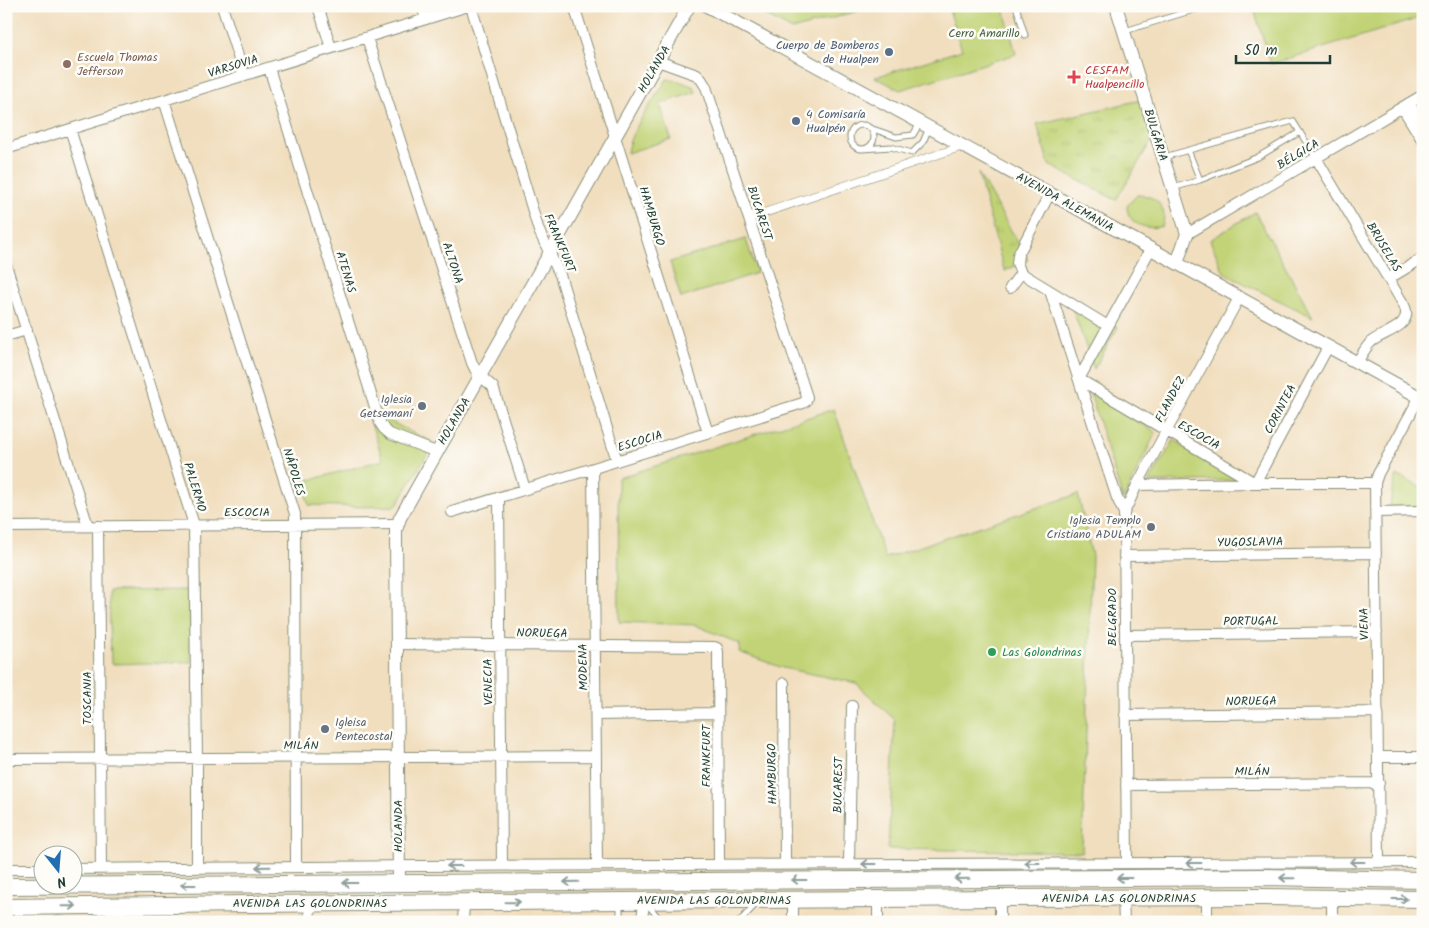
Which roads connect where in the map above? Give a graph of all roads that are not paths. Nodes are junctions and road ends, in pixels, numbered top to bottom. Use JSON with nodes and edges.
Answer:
{"nodes":[{"id":1,"x":222,"y":6,"type":"edge"},
{"id":2,"x":318,"y":6,"type":"edge"},
{"id":3,"x":422,"y":6,"type":"edge"},
{"id":4,"x":469,"y":6,"type":"edge"},
{"id":5,"x":574,"y":6,"type":"edge"},
{"id":6,"x":689,"y":6,"type":"edge"},
{"id":7,"x":707,"y":6,"type":"edge"},
{"id":8,"x":1016,"y":6,"type":"edge"},
{"id":9,"x":1116,"y":6,"type":"edge"},
{"id":10,"x":1206,"y":6,"type":"edge"},
{"id":11,"x":426,"y":19,"type":"junction"},
{"id":12,"x":1124,"y":32,"type":"junction"},
{"id":13,"x":1025,"y":35,"type":"dead end"},
{"id":14,"x":366,"y":38,"type":"junction"},
{"id":15,"x":331,"y":48,"type":"junction"},
{"id":16,"x":658,"y":61,"type":"junction"},
{"id":17,"x":269,"y":68,"type":"junction"},
{"id":18,"x":244,"y":76,"type":"junction"},
{"id":19,"x":1423,"y":95,"type":"edge"},
{"id":20,"x":164,"y":100,"type":"junction"},
{"id":21,"x":1406,"y":105,"type":"junction"},
{"id":22,"x":925,"y":125,"type":"junction"},
{"id":23,"x":1423,"y":126,"type":"edge"},
{"id":24,"x":870,"y":128,"type":"junction"},
{"id":25,"x":70,"y":129,"type":"junction"},
{"id":26,"x":1300,"y":132,"type":"junction"},
{"id":27,"x":614,"y":137,"type":"junction"},
{"id":28,"x":1423,"y":141,"type":"edge"},
{"id":29,"x":963,"y":146,"type":"junction"},
{"id":30,"x":6,"y":149,"type":"edge"},
{"id":31,"x":862,"y":149,"type":"junction"},
{"id":32,"x":1188,"y":150,"type":"junction"},
{"id":33,"x":1163,"y":157,"type":"junction"},
{"id":34,"x":1316,"y":158,"type":"junction"},
{"id":35,"x":1200,"y":180,"type":"junction"},
{"id":36,"x":1173,"y":188,"type":"junction"},
{"id":37,"x":1050,"y":193,"type":"junction"},
{"id":38,"x":749,"y":218,"type":"junction"},
{"id":39,"x":1187,"y":234,"type":"junction"},
{"id":40,"x":1151,"y":248,"type":"junction"},
{"id":41,"x":550,"y":251,"type":"junction"},
{"id":42,"x":1423,"y":258,"type":"edge"},
{"id":43,"x":1177,"y":264,"type":"junction"},
{"id":44,"x":6,"y":265,"type":"edge"},
{"id":45,"x":1022,"y":274,"type":"junction"},
{"id":46,"x":1388,"y":279,"type":"junction"},
{"id":47,"x":1010,"y":288,"type":"dead end"},
{"id":48,"x":1050,"y":291,"type":"junction"},
{"id":49,"x":1239,"y":298,"type":"junction"},
{"id":50,"x":1108,"y":326,"type":"junction"},
{"id":51,"x":27,"y":330,"type":"junction"},
{"id":52,"x":6,"y":336,"type":"edge"},
{"id":53,"x":1328,"y":347,"type":"junction"},
{"id":54,"x":1357,"y":363,"type":"junction"},
{"id":55,"x":479,"y":376,"type":"junction"},
{"id":56,"x":1079,"y":379,"type":"junction"},
{"id":57,"x":1421,"y":398,"type":"edge"},
{"id":58,"x":806,"y":401,"type":"joint"},
{"id":59,"x":1167,"y":431,"type":"junction"},
{"id":60,"x":708,"y":433,"type":"junction"},
{"id":61,"x":436,"y":452,"type":"junction"},
{"id":62,"x":617,"y":461,"type":"junction"},
{"id":63,"x":593,"y":468,"type":"junction"},
{"id":64,"x":1255,"y":483,"type":"junction"},
{"id":65,"x":1375,"y":483,"type":"junction"},
{"id":66,"x":1137,"y":485,"type":"junction"},
{"id":67,"x":525,"y":489,"type":"junction"},
{"id":68,"x":500,"y":497,"type":"junction"},
{"id":69,"x":1423,"y":511,"type":"edge"},
{"id":70,"x":452,"y":512,"type":"dead end"},
{"id":71,"x":1376,"y":512,"type":"junction"},
{"id":72,"x":1124,"y":513,"type":"junction"},
{"id":73,"x":295,"y":524,"type":"junction"},
{"id":74,"x":398,"y":524,"type":"junction"},
{"id":75,"x":194,"y":525,"type":"junction"},
{"id":76,"x":93,"y":526,"type":"junction"},
{"id":77,"x":6,"y":527,"type":"edge"},
{"id":78,"x":1376,"y":553,"type":"junction"},
{"id":79,"x":1124,"y":556,"type":"junction"},
{"id":80,"x":1377,"y":632,"type":"junction"},
{"id":81,"x":1125,"y":635,"type":"junction"},
{"id":82,"x":397,"y":644,"type":"junction"},
{"id":83,"x":501,"y":645,"type":"junction"},
{"id":84,"x":595,"y":646,"type":"junction"},
{"id":85,"x":717,"y":648,"type":"joint"},
{"id":86,"x":784,"y":683,"type":"dead end"},
{"id":87,"x":852,"y":706,"type":"dead end"},
{"id":88,"x":1378,"y":712,"type":"junction"},
{"id":89,"x":718,"y":713,"type":"junction"},
{"id":90,"x":596,"y":715,"type":"junction"},
{"id":91,"x":1125,"y":715,"type":"junction"},
{"id":92,"x":502,"y":756,"type":"junction"},
{"id":93,"x":596,"y":756,"type":"junction"},
{"id":94,"x":296,"y":757,"type":"junction"},
{"id":95,"x":398,"y":757,"type":"junction"},
{"id":96,"x":1378,"y":757,"type":"junction"},
{"id":97,"x":1423,"y":757,"type":"edge"},
{"id":98,"x":100,"y":758,"type":"junction"},
{"id":99,"x":197,"y":758,"type":"junction"},
{"id":100,"x":6,"y":759,"type":"edge"},
{"id":101,"x":1378,"y":783,"type":"junction"},
{"id":102,"x":1126,"y":784,"type":"junction"},
{"id":103,"x":1379,"y":862,"type":"junction"},
{"id":104,"x":1423,"y":862,"type":"edge"},
{"id":105,"x":1127,"y":863,"type":"junction"},
{"id":106,"x":785,"y":864,"type":"junction"},
{"id":107,"x":849,"y":864,"type":"junction"},
{"id":108,"x":597,"y":865,"type":"junction"},
{"id":109,"x":719,"y":865,"type":"junction"},
{"id":110,"x":399,"y":866,"type":"junction"},
{"id":111,"x":502,"y":866,"type":"junction"},
{"id":112,"x":296,"y":867,"type":"junction"},
{"id":113,"x":197,"y":868,"type":"junction"},
{"id":114,"x":32,"y":869,"type":"edge"},
{"id":115,"x":82,"y":869,"type":"edge"},
{"id":116,"x":101,"y":869,"type":"junction"},
{"id":117,"x":6,"y":870,"type":"edge"},
{"id":118,"x":1423,"y":880,"type":"edge"},
{"id":119,"x":399,"y":883,"type":"junction"},
{"id":120,"x":484,"y":883,"type":"junction"},
{"id":121,"x":6,"y":886,"type":"edge"},
{"id":122,"x":6,"y":897,"type":"edge"},
{"id":123,"x":1207,"y":897,"type":"junction"},
{"id":124,"x":1000,"y":898,"type":"junction"},
{"id":125,"x":1123,"y":898,"type":"junction"},
{"id":126,"x":1332,"y":898,"type":"junction"},
{"id":127,"x":878,"y":899,"type":"junction"},
{"id":128,"x":1423,"y":899,"type":"edge"},
{"id":129,"x":759,"y":900,"type":"junction"},
{"id":130,"x":793,"y":900,"type":"junction"},
{"id":131,"x":620,"y":901,"type":"junction"},
{"id":132,"x":645,"y":901,"type":"junction"},
{"id":133,"x":464,"y":902,"type":"junction"},
{"id":134,"x":385,"y":903,"type":"junction"},
{"id":135,"x":309,"y":904,"type":"junction"},
{"id":136,"x":120,"y":905,"type":"junction"},
{"id":137,"x":13,"y":907,"type":"edge"},
{"id":138,"x":120,"y":922,"type":"edge"},
{"id":139,"x":310,"y":922,"type":"edge"},
{"id":140,"x":463,"y":922,"type":"edge"},
{"id":141,"x":620,"y":922,"type":"edge"},
{"id":142,"x":641,"y":922,"type":"edge"},
{"id":143,"x":662,"y":922,"type":"edge"},
{"id":144,"x":739,"y":922,"type":"edge"},
{"id":145,"x":793,"y":922,"type":"edge"},
{"id":146,"x":878,"y":922,"type":"edge"},
{"id":147,"x":1000,"y":922,"type":"edge"},
{"id":148,"x":1124,"y":922,"type":"edge"},
{"id":149,"x":1207,"y":922,"type":"edge"},
{"id":150,"x":1332,"y":922,"type":"edge"}],
"edges":[{"from":1,"to":18,"type":"street"},
{"from":2,"to":15,"type":"street"},
{"from":3,"to":11,"type":"street"},
{"from":4,"to":11,"type":"street","name":"VARSOVIA"},
{"from":4,"to":41,"type":"street","name":"FRANKFURT"},
{"from":5,"to":27,"type":"street","name":"HAMBURGO"},
{"from":6,"to":16,"type":"street","name":"HOLANDA"},
{"from":7,"to":22,"type":"street","name":"AVENIDA ALEMANIA"},
{"from":8,"to":13,"type":"lane"},
{"from":9,"to":12,"type":"street","name":"BULGARIA"},
{"from":10,"to":12,"type":"lane"},
{"from":11,"to":14,"type":"street","name":"VARSOVIA"},
{"from":12,"to":33,"type":"street","name":"BULGARIA"},
{"from":14,"to":15,"type":"street","name":"VARSOVIA"},
{"from":14,"to":55,"type":"street","name":"ALTONA"},
{"from":15,"to":17,"type":"street","name":"VARSOVIA"},
{"from":16,"to":27,"type":"street","name":"HOLANDA"},
{"from":16,"to":38,"type":"street","name":"BUCAREST"},
{"from":17,"to":18,"type":"street","name":"VARSOVIA"},
{"from":17,"to":61,"type":"street","name":"ATENAS"},
{"from":18,"to":20,"type":"street","name":"VARSOVIA"},
{"from":19,"to":21,"type":"street","name":"BÉLGICA"},
{"from":20,"to":25,"type":"street","name":"VARSOVIA"},
{"from":20,"to":73,"type":"street","name":"NÁPOLES"},
{"from":21,"to":23,"type":"street"},
{"from":21,"to":28,"type":"street"},
{"from":21,"to":34,"type":"street","name":"BÉLGICA"},
{"from":22,"to":24,"type":"lane"},
{"from":22,"to":29,"type":"street","name":"AVENIDA ALEMANIA"},
{"from":22,"to":31,"type":"lane"},
{"from":24,"to":31,"type":"lane"},
{"from":24,"to":31,"type":"lane"},
{"from":25,"to":30,"type":"street","name":"VARSOVIA"},
{"from":25,"to":75,"type":"street","name":"PALERMO"},
{"from":26,"to":32,"type":"lane"},
{"from":26,"to":34,"type":"lane"},
{"from":26,"to":35,"type":"lane"},
{"from":27,"to":41,"type":"street","name":"HOLANDA"},
{"from":27,"to":60,"type":"street","name":"HAMBURGO"},
{"from":29,"to":37,"type":"street","name":"AVENIDA ALEMANIA"},
{"from":29,"to":38,"type":"street"},
{"from":32,"to":33,"type":"lane"},
{"from":32,"to":35,"type":"lane"},
{"from":33,"to":36,"type":"street","name":"BULGARIA"},
{"from":34,"to":39,"type":"street","name":"BÉLGICA"},
{"from":34,"to":46,"type":"street","name":"BRUSELAS"},
{"from":35,"to":36,"type":"lane"},
{"from":36,"to":39,"type":"street","name":"BULGARIA"},
{"from":37,"to":40,"type":"street","name":"AVENIDA ALEMANIA"},
{"from":37,"to":45,"type":"street"},
{"from":38,"to":58,"type":"street","name":"BUCAREST"},
{"from":39,"to":43,"type":"street"},
{"from":40,"to":43,"type":"street","name":"AVENIDA ALEMANIA"},
{"from":40,"to":50,"type":"street"},
{"from":41,"to":55,"type":"street","name":"HOLANDA"},
{"from":41,"to":62,"type":"street","name":"FRANKFURT"},
{"from":42,"to":46,"type":"street"},
{"from":43,"to":49,"type":"street","name":"AVENIDA ALEMANIA"},
{"from":44,"to":51,"type":"street","name":"TOSCANIA"},
{"from":45,"to":47,"type":"street"},
{"from":45,"to":48,"type":"street"},
{"from":46,"to":54,"type":"street","name":"BRUSELAS"},
{"from":48,"to":50,"type":"street"},
{"from":48,"to":56,"type":"street","name":"BELGRADO"},
{"from":49,"to":53,"type":"street","name":"AVENIDA ALEMANIA"},
{"from":49,"to":59,"type":"street","name":"FLANDEZ"},
{"from":50,"to":56,"type":"street"},
{"from":51,"to":52,"type":"street"},
{"from":51,"to":76,"type":"street","name":"TOSCANIA"},
{"from":53,"to":54,"type":"street","name":"AVENIDA ALEMANIA"},
{"from":53,"to":64,"type":"street","name":"CORINTEA"},
{"from":54,"to":57,"type":"street","name":"AVENIDA ALEMANIA"},
{"from":55,"to":61,"type":"street","name":"HOLANDA"},
{"from":55,"to":67,"type":"street","name":"ALTONA"},
{"from":56,"to":59,"type":"street","name":"ESCOCIA"},
{"from":56,"to":72,"type":"street","name":"BELGRADO"},
{"from":57,"to":65,"type":"street","name":"VIENA"},
{"from":58,"to":60,"type":"street","name":"ESCOCIA"},
{"from":59,"to":64,"type":"street","name":"ESCOCIA"},
{"from":59,"to":66,"type":"street","name":"FLANDEZ"},
{"from":60,"to":62,"type":"street","name":"ESCOCIA"},
{"from":61,"to":74,"type":"street","name":"HOLANDA"},
{"from":62,"to":63,"type":"street","name":"ESCOCIA"},
{"from":63,"to":67,"type":"street","name":"ESCOCIA"},
{"from":63,"to":84,"type":"street","name":"MODENA"},
{"from":64,"to":65,"type":"street"},
{"from":64,"to":66,"type":"street"},
{"from":65,"to":71,"type":"street","name":"VIENA"},
{"from":66,"to":72,"type":"street","name":"FLANDEZ"},
{"from":67,"to":68,"type":"street","name":"ESCOCIA"},
{"from":68,"to":70,"type":"street","name":"ESCOCIA"},
{"from":68,"to":83,"type":"street","name":"VENECIA"},
{"from":69,"to":71,"type":"street"},
{"from":71,"to":78,"type":"street","name":"VIENA"},
{"from":72,"to":79,"type":"street","name":"BELGRADO"},
{"from":73,"to":74,"type":"street","name":"ESCOCIA"},
{"from":73,"to":75,"type":"street","name":"ESCOCIA"},
{"from":73,"to":94,"type":"street","name":"NÁPOLES"},
{"from":74,"to":82,"type":"street","name":"HOLANDA"},
{"from":75,"to":76,"type":"street","name":"ESCOCIA"},
{"from":75,"to":99,"type":"street","name":"PALERMO"},
{"from":76,"to":77,"type":"street","name":"ESCOCIA"},
{"from":76,"to":98,"type":"street","name":"TOSCANIA"},
{"from":78,"to":79,"type":"street","name":"YUGOSLAVIA"},
{"from":78,"to":80,"type":"street","name":"VIENA"},
{"from":79,"to":81,"type":"street","name":"BELGRADO"},
{"from":80,"to":81,"type":"street","name":"PORTUGAL"},
{"from":80,"to":88,"type":"street","name":"VIENA"},
{"from":81,"to":91,"type":"street","name":"BELGRADO"},
{"from":82,"to":83,"type":"street","name":"NORUEGA"},
{"from":82,"to":95,"type":"street","name":"HOLANDA"},
{"from":83,"to":84,"type":"street","name":"NORUEGA"},
{"from":83,"to":92,"type":"street","name":"VENECIA"},
{"from":84,"to":85,"type":"street","name":"NORUEGA"},
{"from":84,"to":90,"type":"street","name":"MODENA"},
{"from":85,"to":89,"type":"street","name":"FRANKFURT"},
{"from":86,"to":106,"type":"street","name":"HAMBURGO"},
{"from":87,"to":107,"type":"street","name":"BUCAREST"},
{"from":88,"to":91,"type":"street","name":"NORUEGA"},
{"from":88,"to":96,"type":"street","name":"VIENA"},
{"from":89,"to":90,"type":"street"},
{"from":89,"to":109,"type":"street","name":"FRANKFURT"},
{"from":90,"to":93,"type":"street","name":"MODENA"},
{"from":91,"to":102,"type":"street","name":"BELGRADO"},
{"from":92,"to":93,"type":"street","name":"MILÁN"},
{"from":92,"to":95,"type":"street","name":"MILÁN"},
{"from":92,"to":111,"type":"street","name":"VENECIA"},
{"from":93,"to":108,"type":"street","name":"MODENA"},
{"from":94,"to":95,"type":"street","name":"MILÁN"},
{"from":94,"to":99,"type":"street","name":"MILÁN"},
{"from":94,"to":112,"type":"street","name":"NÁPOLES"},
{"from":95,"to":110,"type":"street","name":"HOLANDA"},
{"from":96,"to":97,"type":"street"},
{"from":96,"to":101,"type":"street","name":"VIENA"},
{"from":98,"to":99,"type":"street","name":"MILÁN"},
{"from":98,"to":100,"type":"street","name":"MILÁN"},
{"from":98,"to":116,"type":"street","name":"TOSCANIA"},
{"from":99,"to":113,"type":"street","name":"PALERMO"},
{"from":101,"to":102,"type":"street","name":"MILÁN"},
{"from":101,"to":103,"type":"street","name":"VIENA"},
{"from":102,"to":105,"type":"street","name":"BELGRADO"},
{"from":103,"to":104,"type":"street"},
{"from":103,"to":105,"type":"street","one_way":true},
{"from":105,"to":107,"type":"street","one_way":true},
{"from":106,"to":107,"type":"street"},
{"from":106,"to":109,"type":"street"},
{"from":108,"to":109,"type":"street"},
{"from":108,"to":111,"type":"street"},
{"from":111,"to":110,"type":"street","one_way":true},
{"from":110,"to":112,"type":"street"},
{"from":110,"to":119,"type":"street","name":"HOLANDA"},
{"from":112,"to":113,"type":"street","one_way":true},
{"from":113,"to":116,"type":"street"},
{"from":114,"to":117,"type":"street"},
{"from":115,"to":116,"type":"street"},
{"from":118,"to":120,"type":"main road","name":"AVENIDA LAS GOLONDRINAS","one_way":true},
{"from":119,"to":120,"type":"main road","name":"AVENIDA LAS GOLONDRINAS"},
{"from":119,"to":121,"type":"main road","name":"AVENIDA LAS GOLONDRINAS","one_way":true},
{"from":119,"to":134,"type":"main road"},
{"from":120,"to":133,"type":"main road"},
{"from":122,"to":137,"type":"main road"},
{"from":123,"to":125,"type":"main road","name":"AVENIDA LAS GOLONDRINAS"},
{"from":123,"to":126,"type":"main road","name":"AVENIDA LAS GOLONDRINAS"},
{"from":123,"to":149,"type":"street"},
{"from":124,"to":125,"type":"main road","name":"AVENIDA LAS GOLONDRINAS"},
{"from":124,"to":127,"type":"main road","name":"AVENIDA LAS GOLONDRINAS"},
{"from":124,"to":147,"type":"street"},
{"from":125,"to":148,"type":"street"},
{"from":126,"to":128,"type":"main road","name":"AVENIDA LAS GOLONDRINAS","one_way":true},
{"from":126,"to":150,"type":"street"},
{"from":127,"to":130,"type":"main road","name":"AVENIDA LAS GOLONDRINAS"},
{"from":127,"to":146,"type":"street"},
{"from":129,"to":130,"type":"main road","name":"AVENIDA LAS GOLONDRINAS"},
{"from":129,"to":132,"type":"main road","name":"AVENIDA LAS GOLONDRINAS"},
{"from":129,"to":144,"type":"lane"},
{"from":130,"to":145,"type":"street"},
{"from":131,"to":132,"type":"main road","name":"AVENIDA LAS GOLONDRINAS"},
{"from":133,"to":131,"type":"main road","name":"AVENIDA LAS GOLONDRINAS","one_way":true},
{"from":131,"to":141,"type":"lane"},
{"from":132,"to":142,"type":"street"},
{"from":132,"to":143,"type":"lane"},
{"from":133,"to":134,"type":"main road","name":"AVENIDA LAS GOLONDRINAS"},
{"from":133,"to":140,"type":"street"},
{"from":134,"to":135,"type":"main road","name":"AVENIDA LAS GOLONDRINAS"},
{"from":135,"to":136,"type":"main road","name":"AVENIDA LAS GOLONDRINAS"},
{"from":135,"to":139,"type":"street"},
{"from":137,"to":136,"type":"main road","name":"AVENIDA LAS GOLONDRINAS","one_way":true},
{"from":136,"to":138,"type":"street"}]}
